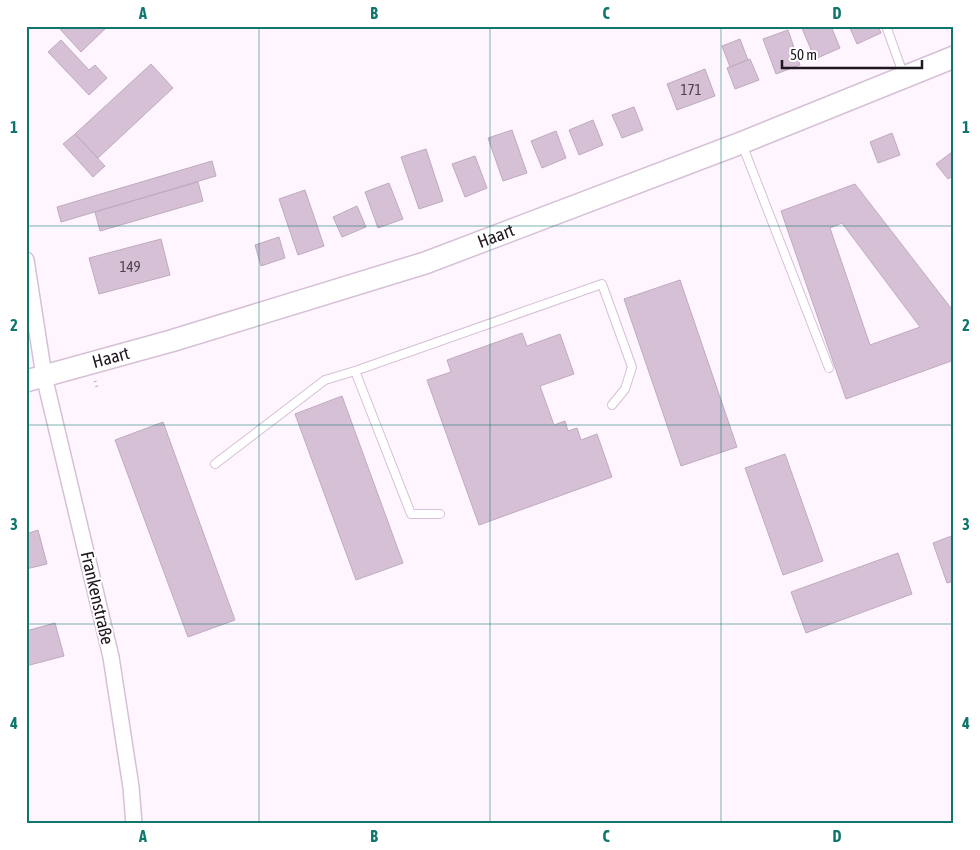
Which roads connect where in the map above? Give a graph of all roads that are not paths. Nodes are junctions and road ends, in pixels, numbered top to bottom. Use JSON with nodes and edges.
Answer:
{"nodes":[{"id":1,"x":886,"y":26,"type":"edge"},
{"id":2,"x":954,"y":57,"type":"edge"},
{"id":3,"x":904,"y":77,"type":"junction"},
{"id":4,"x":741,"y":143,"type":"junction"},
{"id":5,"x":26,"y":260,"type":"edge"},
{"id":6,"x":829,"y":368,"type":"dead end"},
{"id":7,"x":355,"y":371,"type":"junction"},
{"id":8,"x":35,"y":379,"type":"edge"},
{"id":9,"x":612,"y":405,"type":"dead end"},
{"id":10,"x":215,"y":464,"type":"dead end"},
{"id":11,"x":440,"y":514,"type":"dead end"},
{"id":12,"x":134,"y":824,"type":"edge"}],
"edges":[{"from":1,"to":3,"type":"lane"},
{"from":2,"to":3,"type":"main road","name":"Haart"},
{"from":3,"to":4,"type":"main road","name":"Haart"},
{"from":4,"to":6,"type":"lane"},
{"from":4,"to":8,"type":"main road","name":"Haart"},
{"from":5,"to":8,"type":"street","name":"Frankenstraße"},
{"from":7,"to":9,"type":"lane"},
{"from":7,"to":10,"type":"lane"},
{"from":7,"to":11,"type":"lane"},
{"from":8,"to":12,"type":"street","name":"Frankenstraße"}]}
